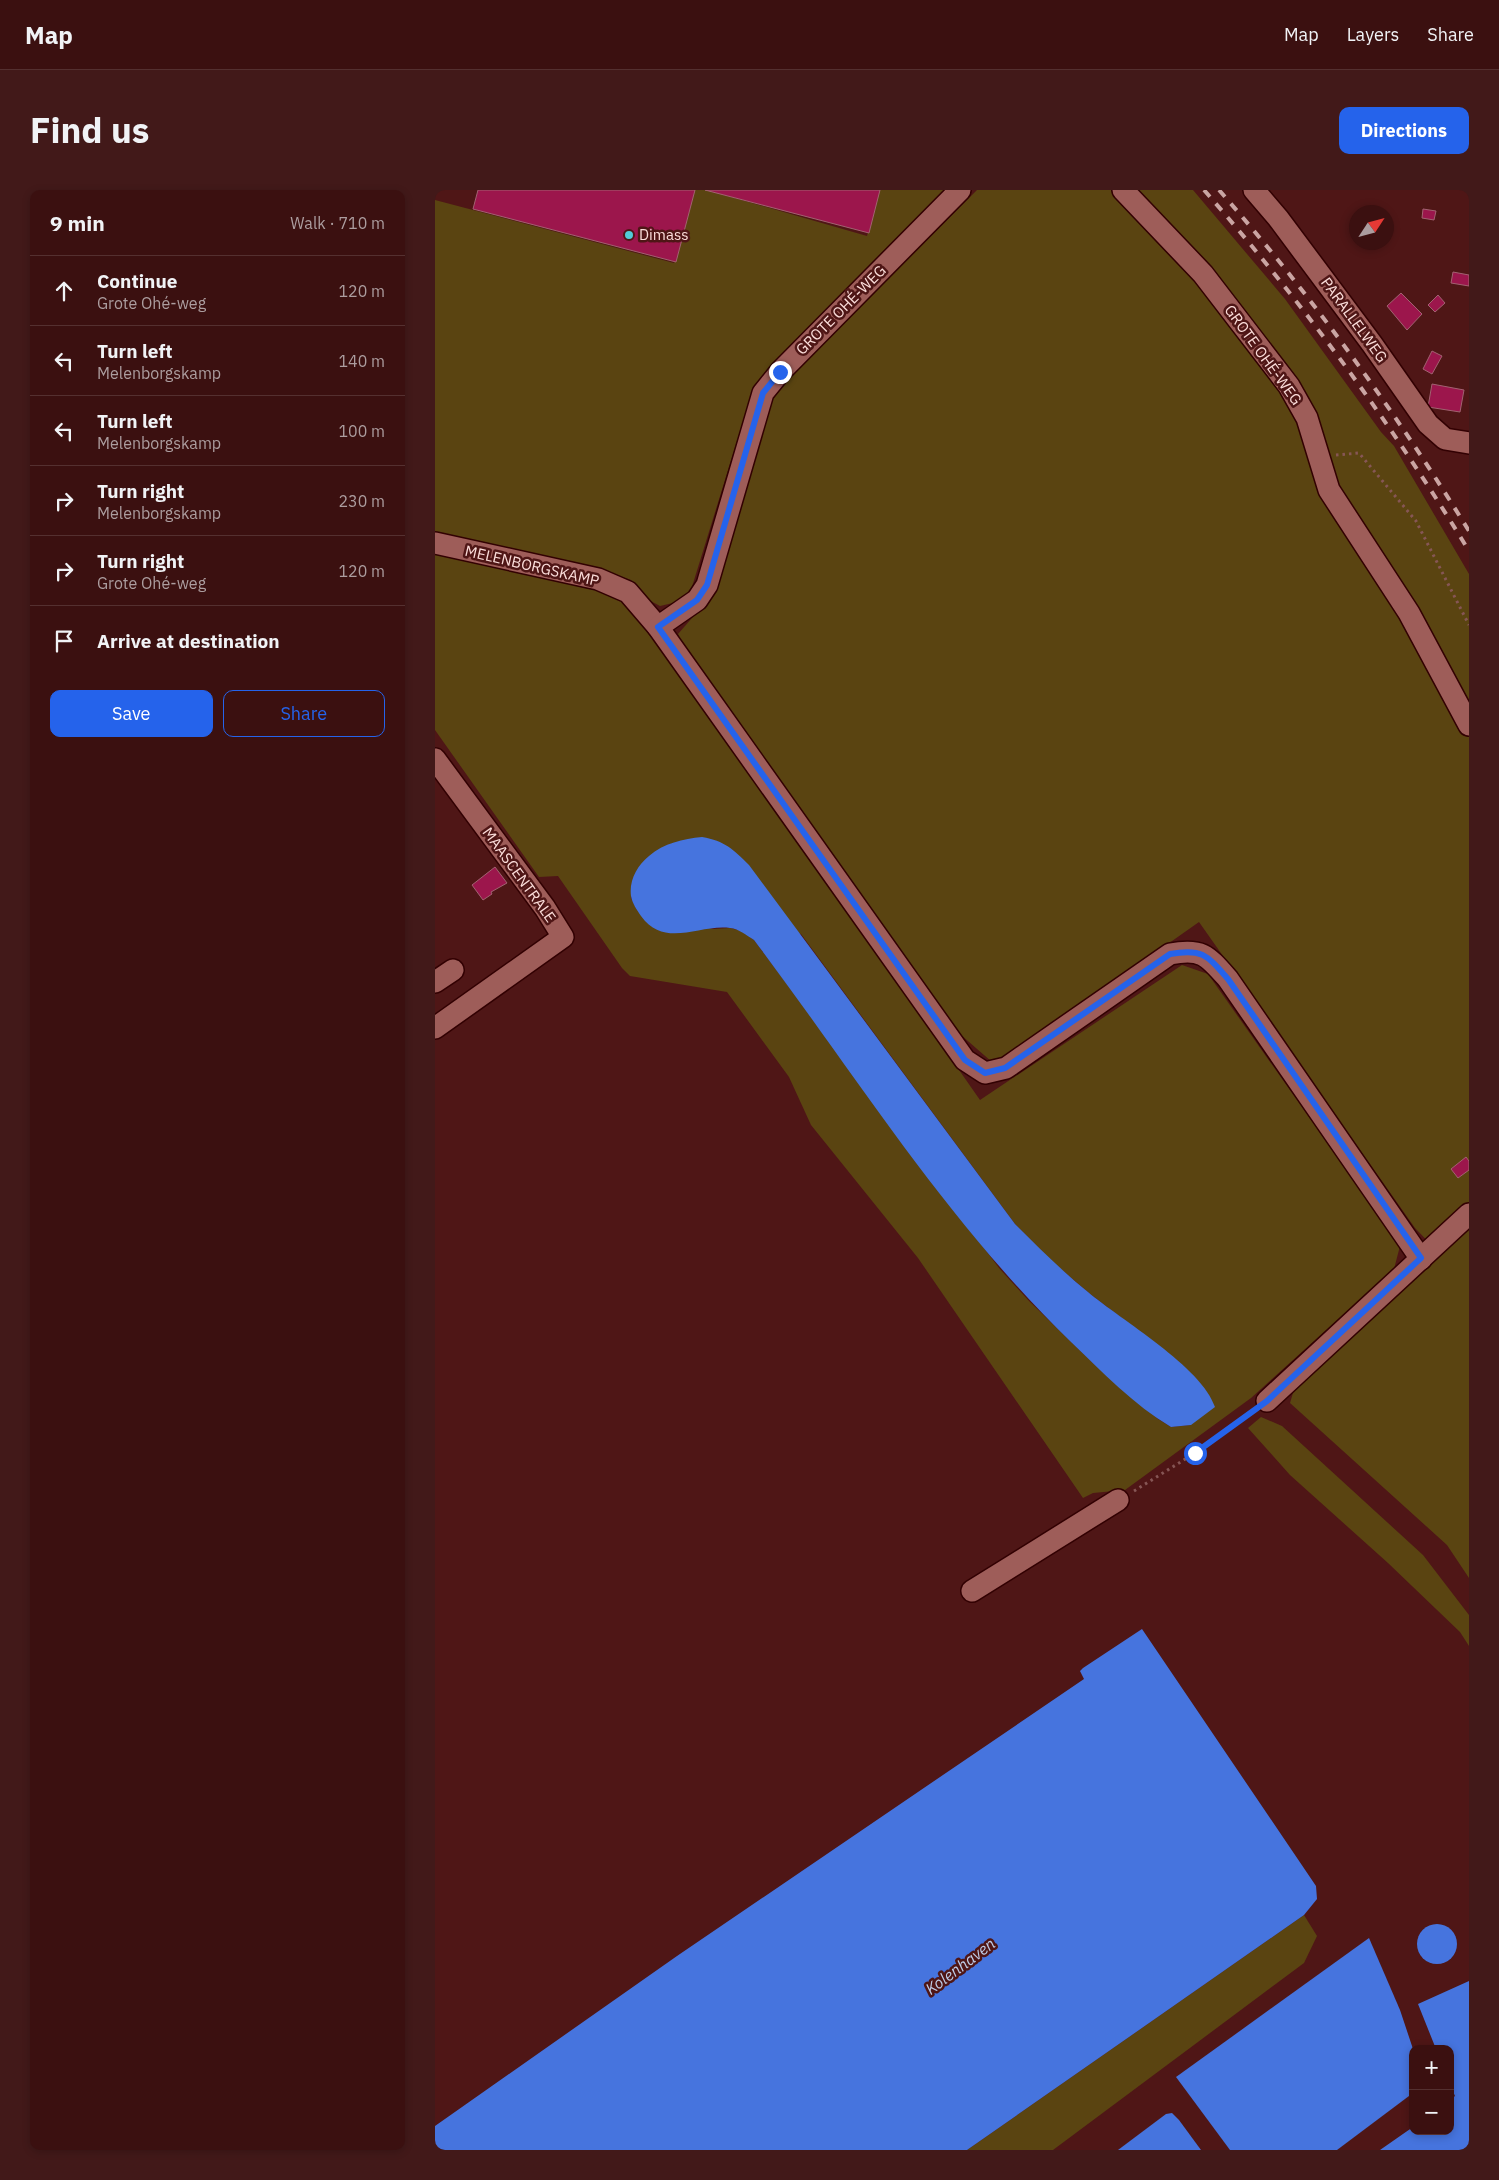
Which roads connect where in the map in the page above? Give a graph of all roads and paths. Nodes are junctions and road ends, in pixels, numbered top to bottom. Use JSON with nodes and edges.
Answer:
{"nodes":[{"id":1,"x":960,"y":190,"type":"edge"},
{"id":2,"x":1123,"y":190,"type":"edge"},
{"id":3,"x":1254,"y":190,"type":"edge"},
{"id":4,"x":1463,"y":443,"type":"edge"},
{"id":5,"x":1318,"y":458,"type":"junction"},
{"id":6,"x":435,"y":543,"type":"edge"},
{"id":7,"x":1469,"y":625,"type":"edge"},
{"id":8,"x":658,"y":627,"type":"junction"},
{"id":9,"x":1469,"y":725,"type":"edge"},
{"id":10,"x":435,"y":758,"type":"edge"},
{"id":11,"x":453,"y":970,"type":"dead end"},
{"id":12,"x":435,"y":982,"type":"edge"},
{"id":13,"x":435,"y":1028,"type":"edge"},
{"id":14,"x":1469,"y":1214,"type":"edge"},
{"id":15,"x":1421,"y":1258,"type":"junction"},
{"id":16,"x":1267,"y":1401,"type":"joint"},
{"id":17,"x":1118,"y":1500,"type":"joint"},
{"id":18,"x":972,"y":1591,"type":"dead end"}],
"edges":[{"from":1,"to":8,"type":"street","name":"GROTE OHÉ-WEG"},
{"from":2,"to":5,"type":"street","name":"GROTE OHÉ-WEG"},
{"from":3,"to":4,"type":"street","name":"PARALLELWEG"},
{"from":5,"to":7,"type":"path"},
{"from":5,"to":9,"type":"street","name":"GROTE OHÉ-WEG"},
{"from":6,"to":8,"type":"street","name":"MELENBORGSKAMP"},
{"from":8,"to":15,"type":"street","name":"MELENBORGSKAMP"},
{"from":10,"to":13,"type":"street","name":"MAASCENTRALE"},
{"from":11,"to":12,"type":"street"},
{"from":14,"to":15,"type":"street"},
{"from":15,"to":16,"type":"street"},
{"from":16,"to":17,"type":"path"},
{"from":17,"to":18,"type":"street"}]}
